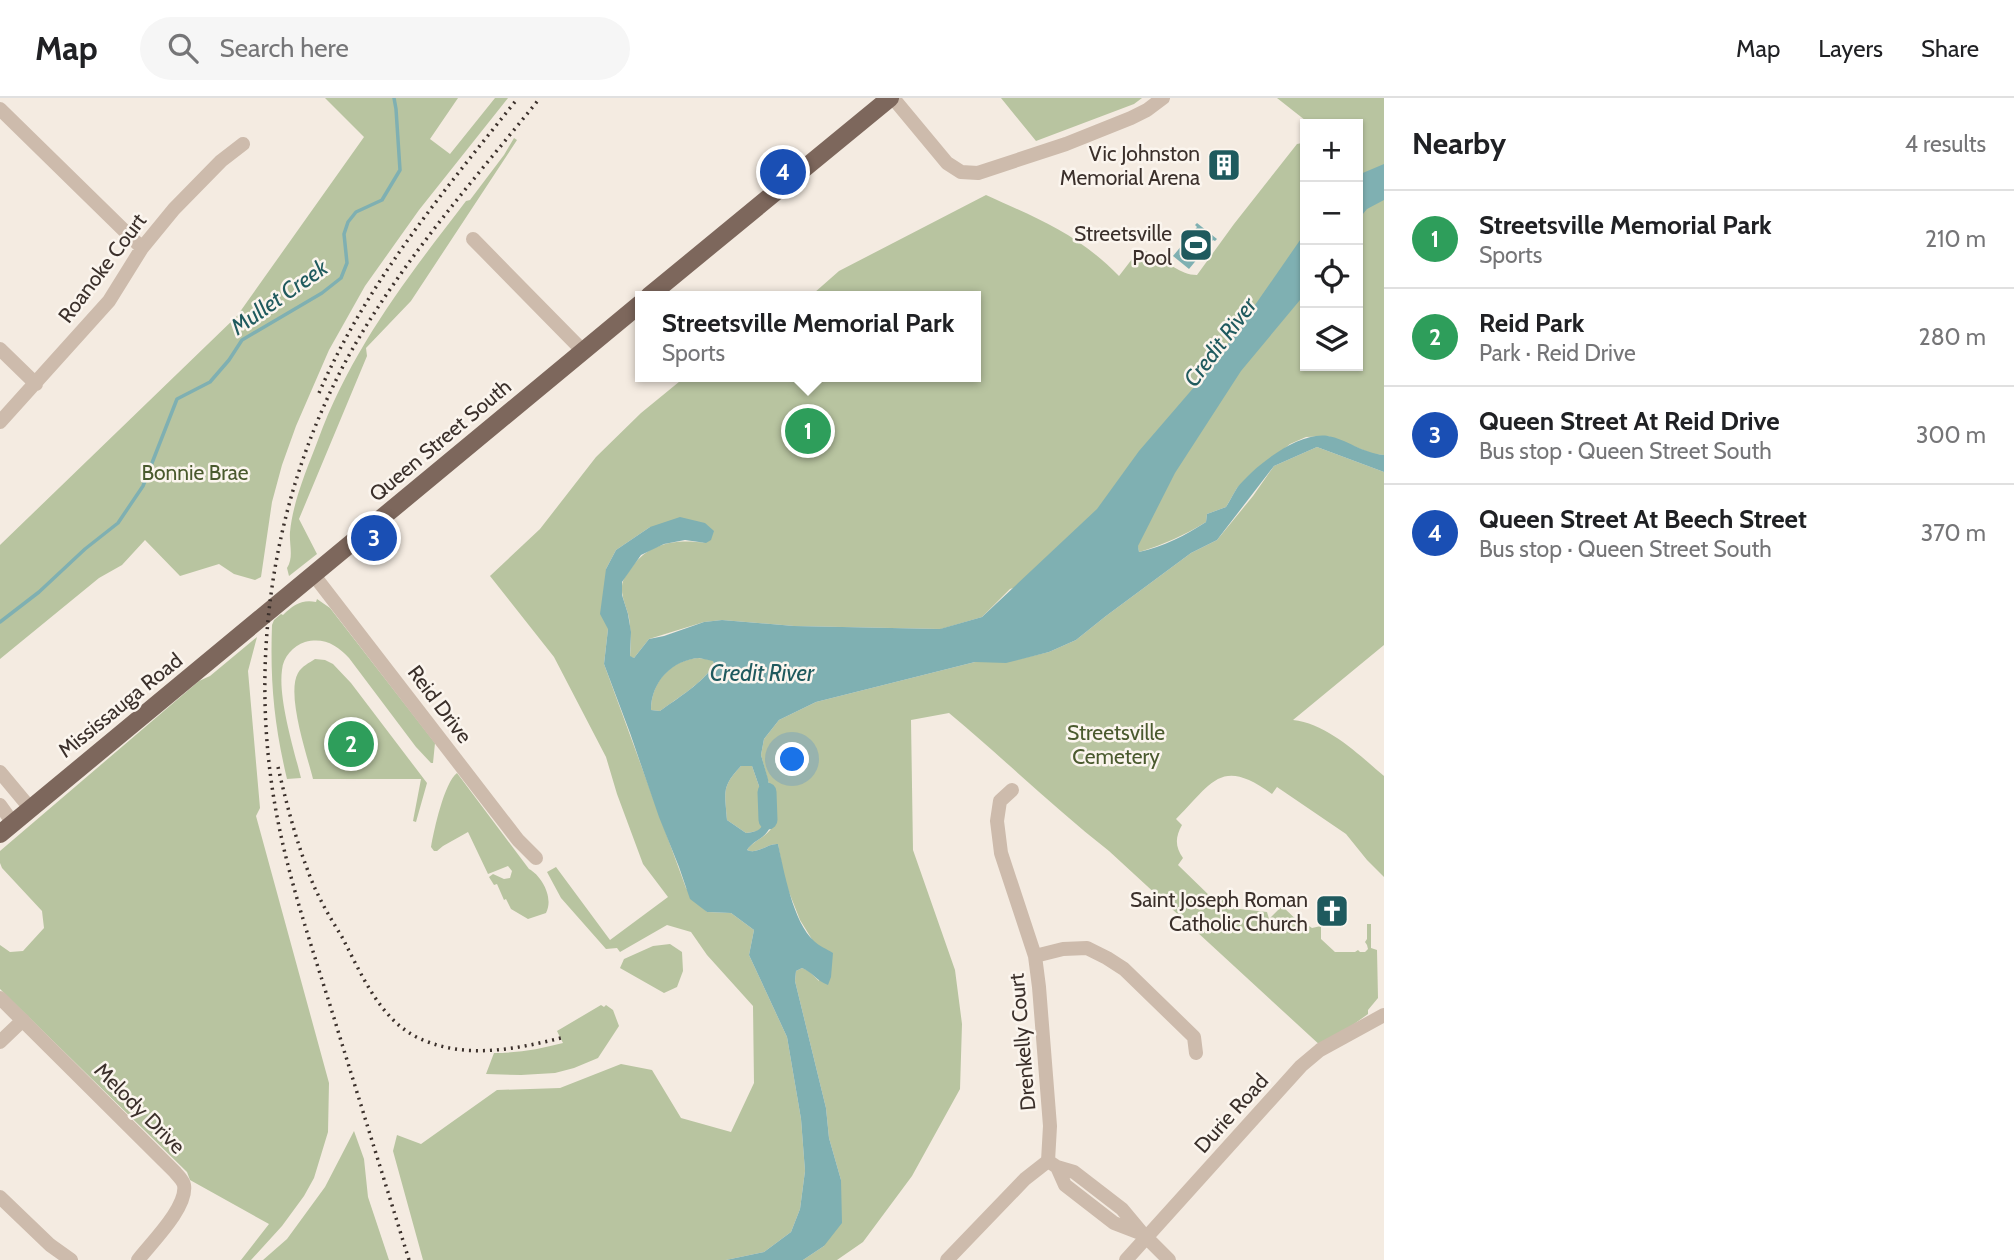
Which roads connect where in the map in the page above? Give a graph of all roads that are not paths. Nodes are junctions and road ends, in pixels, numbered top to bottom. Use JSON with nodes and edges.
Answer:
{"nodes":[{"id":1,"x":891,"y":98,"type":"edge"},
{"id":2,"x":1163,"y":98,"type":"edge"},
{"id":3,"x":0,"y":109,"type":"edge"},
{"id":4,"x":243,"y":144,"type":"dead end"},
{"id":5,"x":473,"y":239,"type":"dead end"},
{"id":6,"x":142,"y":248,"type":"junction"},
{"id":7,"x":655,"y":291,"type":"edge"},
{"id":8,"x":635,"y":308,"type":"edge"},
{"id":9,"x":0,"y":349,"type":"edge"},
{"id":10,"x":583,"y":351,"type":"junction"},
{"id":11,"x":36,"y":384,"type":"junction"},
{"id":12,"x":0,"y":422,"type":"edge"},
{"id":13,"x":313,"y":573,"type":"junction"},
{"id":14,"x":269,"y":612,"type":"joint"},
{"id":15,"x":0,"y":772,"type":"edge"},
{"id":16,"x":1012,"y":790,"type":"dead end"},
{"id":17,"x":0,"y":806,"type":"edge"},
{"id":18,"x":30,"y":808,"type":"junction"},
{"id":19,"x":6,"y":828,"type":"edge"},
{"id":20,"x":536,"y":858,"type":"dead end"},
{"id":21,"x":1035,"y":956,"type":"junction"},
{"id":22,"x":0,"y":998,"type":"edge"},
{"id":23,"x":1384,"y":1015,"type":"edge"},
{"id":24,"x":23,"y":1020,"type":"junction"},
{"id":25,"x":0,"y":1042,"type":"edge"},
{"id":26,"x":1196,"y":1053,"type":"dead end"},
{"id":27,"x":1053,"y":1164,"type":"junction"},
{"id":28,"x":0,"y":1197,"type":"edge"},
{"id":29,"x":1144,"y":1235,"type":"junction"},
{"id":30,"x":71,"y":1260,"type":"edge"},
{"id":31,"x":138,"y":1260,"type":"edge"},
{"id":32,"x":947,"y":1260,"type":"edge"},
{"id":33,"x":1126,"y":1260,"type":"edge"},
{"id":34,"x":1169,"y":1260,"type":"edge"}],
"edges":[{"from":1,"to":2,"type":"street"},
{"from":1,"to":7,"type":"main road"},
{"from":3,"to":6,"type":"street"},
{"from":4,"to":6,"type":"street","name":"Roanoke Court"},
{"from":5,"to":10,"type":"street"},
{"from":6,"to":11,"type":"street","name":"Roanoke Court"},
{"from":8,"to":10,"type":"main road","name":"Queen Street South"},
{"from":9,"to":11,"type":"street"},
{"from":10,"to":13,"type":"main road","name":"Queen Street South"},
{"from":11,"to":12,"type":"street","name":"Roanoke Court"},
{"from":13,"to":14,"type":"main road","name":"Queen Street South"},
{"from":13,"to":20,"type":"street","name":"Reid Drive"},
{"from":14,"to":18,"type":"main road","name":"Mississauga Road"},
{"from":15,"to":18,"type":"street"},
{"from":16,"to":21,"type":"street","name":"Drenkelly Court"},
{"from":17,"to":19,"type":"street"},
{"from":18,"to":19,"type":"main road","name":"Mississauga Road"},
{"from":21,"to":26,"type":"street"},
{"from":21,"to":27,"type":"street","name":"Drenkelly Court"},
{"from":22,"to":24,"type":"street","name":"Melody Drive"},
{"from":23,"to":29,"type":"street","name":"Durie Road"},
{"from":24,"to":25,"type":"street"},
{"from":24,"to":31,"type":"street","name":"Melody Drive"},
{"from":27,"to":29,"type":"street"},
{"from":27,"to":32,"type":"street"},
{"from":28,"to":30,"type":"street"},
{"from":29,"to":33,"type":"street","name":"Durie Road"},
{"from":29,"to":34,"type":"street"}]}
